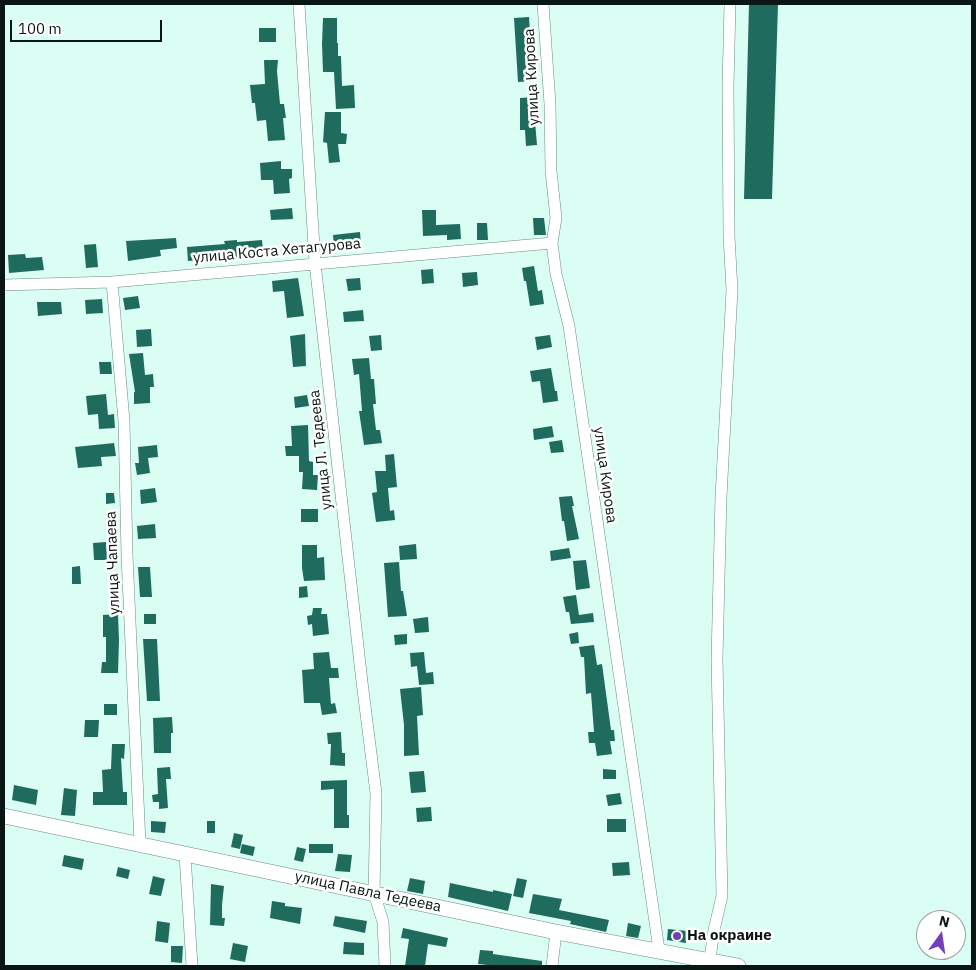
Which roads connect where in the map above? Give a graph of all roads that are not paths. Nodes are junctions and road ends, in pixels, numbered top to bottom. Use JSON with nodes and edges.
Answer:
{"nodes":[{"id":1,"x":299,"y":4,"type":"edge"},
{"id":2,"x":543,"y":4,"type":"edge"},
{"id":3,"x":730,"y":4,"type":"edge"},
{"id":4,"x":552,"y":243,"type":"junction"},
{"id":5,"x":315,"y":263,"type":"junction"},
{"id":6,"x":112,"y":282,"type":"junction"},
{"id":7,"x":4,"y":285,"type":"edge"},
{"id":8,"x":4,"y":816,"type":"edge"},
{"id":9,"x":140,"y":844,"type":"junction"},
{"id":10,"x":186,"y":855,"type":"junction"},
{"id":11,"x":374,"y":893,"type":"junction"},
{"id":12,"x":556,"y":932,"type":"junction"},
{"id":13,"x":659,"y":950,"type":"junction"},
{"id":14,"x":709,"y":963,"type":"edge"},
{"id":15,"x":192,"y":966,"type":"edge"},
{"id":16,"x":385,"y":966,"type":"edge"},
{"id":17,"x":552,"y":966,"type":"edge"},
{"id":18,"x":736,"y":966,"type":"edge"}],
"edges":[{"from":1,"to":5,"type":"street","name":"улица Л. Тедеева"},
{"from":2,"to":4,"type":"street","name":"улица Кирова"},
{"from":3,"to":14,"type":"street"},
{"from":4,"to":5,"type":"street","name":"улица Коста Хетагурова"},
{"from":4,"to":13,"type":"street","name":"улица Кирова"},
{"from":5,"to":6,"type":"street","name":"улица Коста Хетагурова"},
{"from":5,"to":11,"type":"street","name":"улица Л. Тедеева"},
{"from":6,"to":7,"type":"street","name":"улица Коста Хетагурова"},
{"from":6,"to":9,"type":"street","name":"улица Чапаева"},
{"from":8,"to":9,"type":"main road","name":"улица Павла Тедеева"},
{"from":9,"to":10,"type":"main road","name":"улица Павла Тедеева"},
{"from":10,"to":11,"type":"main road","name":"улица Павла Тедеева"},
{"from":10,"to":15,"type":"street"},
{"from":11,"to":12,"type":"main road","name":"улица Павла Тедеева"},
{"from":11,"to":16,"type":"street","name":"улица Л. Тедеева"},
{"from":12,"to":13,"type":"main road","name":"улица Павла Тедеева"},
{"from":12,"to":17,"type":"street"},
{"from":13,"to":14,"type":"main road","name":"улица Павла Тедеева"},
{"from":14,"to":18,"type":"main road","name":"улица Павла Тедеева"}]}
